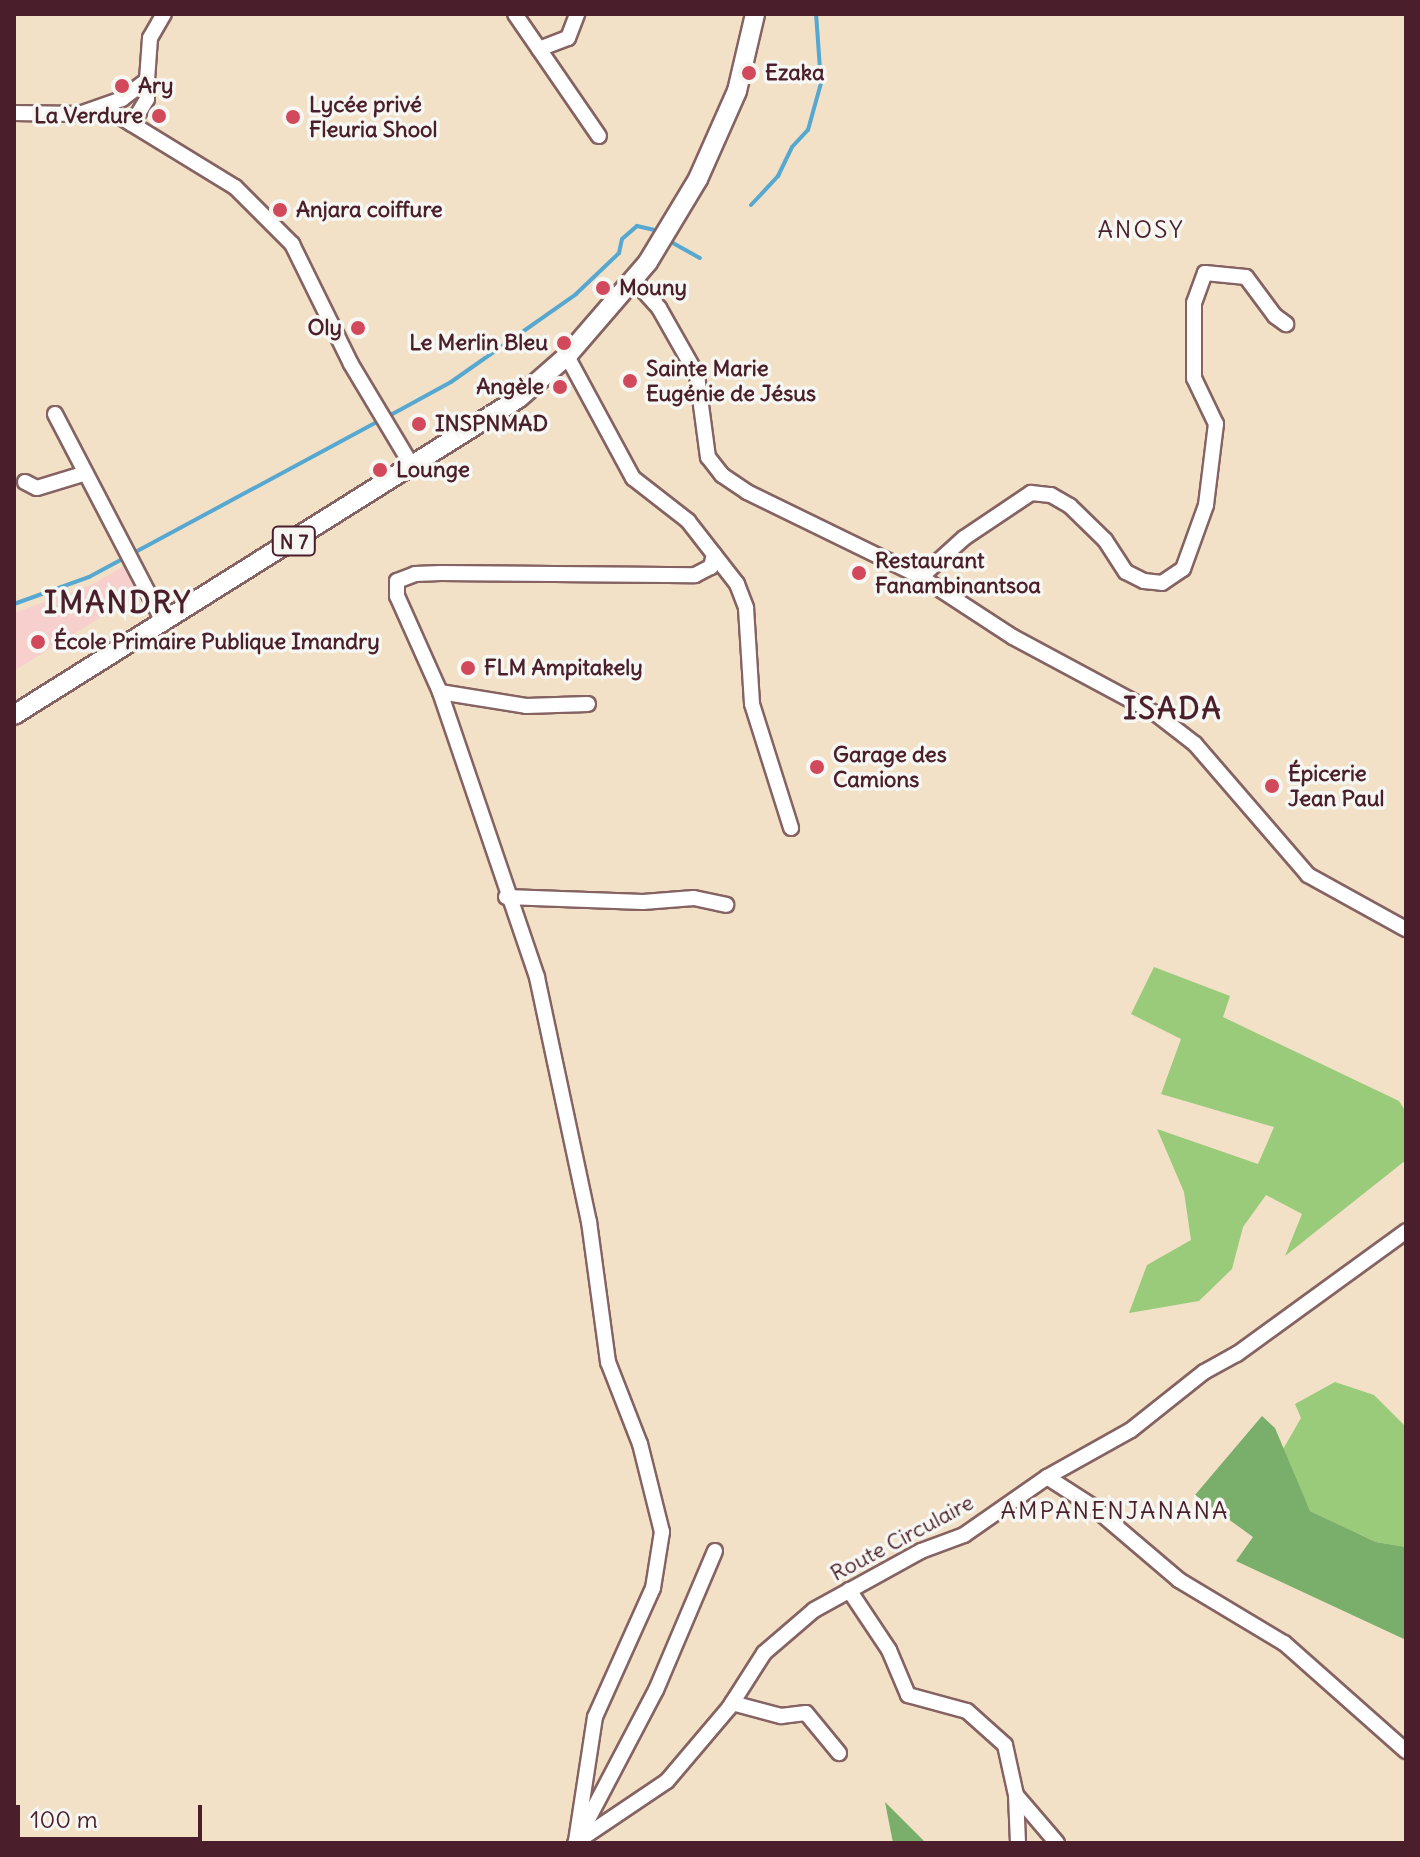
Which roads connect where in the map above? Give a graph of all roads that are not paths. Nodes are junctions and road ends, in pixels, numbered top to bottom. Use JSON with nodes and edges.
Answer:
{"nodes":[{"id":1,"x":164,"y":14,"type":"edge"},
{"id":2,"x":515,"y":14,"type":"edge"},
{"id":3,"x":577,"y":14,"type":"edge"},
{"id":4,"x":755,"y":14,"type":"edge"},
{"id":5,"x":539,"y":49,"type":"junction"},
{"id":6,"x":147,"y":80,"type":"junction"},
{"id":7,"x":106,"y":108,"type":"junction"},
{"id":8,"x":14,"y":113,"type":"edge"},
{"id":9,"x":132,"y":124,"type":"junction"},
{"id":10,"x":599,"y":136,"type":"dead end"},
{"id":11,"x":633,"y":279,"type":"junction"},
{"id":12,"x":1286,"y":324,"type":"dead end"},
{"id":13,"x":567,"y":356,"type":"junction"},
{"id":14,"x":55,"y":414,"type":"dead end"},
{"id":15,"x":412,"y":466,"type":"junction"},
{"id":16,"x":83,"y":474,"type":"junction"},
{"id":17,"x":25,"y":482,"type":"dead end"},
{"id":18,"x":714,"y":554,"type":"junction"},
{"id":19,"x":921,"y":577,"type":"junction"},
{"id":20,"x":164,"y":623,"type":"junction"},
{"id":21,"x":440,"y":692,"type":"junction"},
{"id":22,"x":588,"y":704,"type":"dead end"},
{"id":23,"x":14,"y":715,"type":"edge"},
{"id":24,"x":791,"y":828,"type":"dead end"},
{"id":25,"x":506,"y":897,"type":"junction"},
{"id":26,"x":726,"y":905,"type":"dead end"},
{"id":27,"x":1406,"y":929,"type":"edge"},
{"id":28,"x":1406,"y":1231,"type":"edge"},
{"id":29,"x":1047,"y":1477,"type":"junction"},
{"id":30,"x":715,"y":1551,"type":"dead end"},
{"id":31,"x":849,"y":1590,"type":"junction"},
{"id":32,"x":732,"y":1703,"type":"junction"},
{"id":33,"x":1406,"y":1751,"type":"edge"},
{"id":34,"x":839,"y":1753,"type":"dead end"},
{"id":35,"x":1016,"y":1795,"type":"junction"},
{"id":36,"x":576,"y":1842,"type":"edge"},
{"id":37,"x":1018,"y":1843,"type":"edge"},
{"id":38,"x":1057,"y":1843,"type":"edge"}],
"edges":[{"from":1,"to":6,"type":"street"},
{"from":2,"to":5,"type":"street"},
{"from":3,"to":5,"type":"street"},
{"from":4,"to":11,"type":"main road","number":"N 7"},
{"from":5,"to":10,"type":"street"},
{"from":6,"to":7,"type":"street"},
{"from":6,"to":9,"type":"street"},
{"from":7,"to":8,"type":"street"},
{"from":7,"to":9,"type":"street"},
{"from":9,"to":15,"type":"street"},
{"from":11,"to":13,"type":"main road","number":"N 7"},
{"from":11,"to":19,"type":"street"},
{"from":12,"to":19,"type":"street"},
{"from":13,"to":15,"type":"main road","number":"N 7"},
{"from":13,"to":18,"type":"street"},
{"from":14,"to":16,"type":"street"},
{"from":15,"to":20,"type":"main road","number":"N 7"},
{"from":16,"to":17,"type":"street"},
{"from":16,"to":20,"type":"street"},
{"from":18,"to":21,"type":"street"},
{"from":18,"to":24,"type":"street"},
{"from":19,"to":27,"type":"street"},
{"from":20,"to":23,"type":"main road","number":"N 7"},
{"from":21,"to":22,"type":"street"},
{"from":21,"to":25,"type":"street"},
{"from":25,"to":26,"type":"street"},
{"from":25,"to":36,"type":"street"},
{"from":28,"to":29,"type":"street","name":"Route Circulaire"},
{"from":29,"to":31,"type":"street","name":"Route Circulaire"},
{"from":29,"to":33,"type":"street"},
{"from":30,"to":36,"type":"street"},
{"from":31,"to":32,"type":"street","name":"Route Circulaire"},
{"from":31,"to":35,"type":"street"},
{"from":32,"to":34,"type":"street"},
{"from":32,"to":36,"type":"street","name":"Route Circulaire"},
{"from":35,"to":37,"type":"street"},
{"from":35,"to":38,"type":"street"}]}
